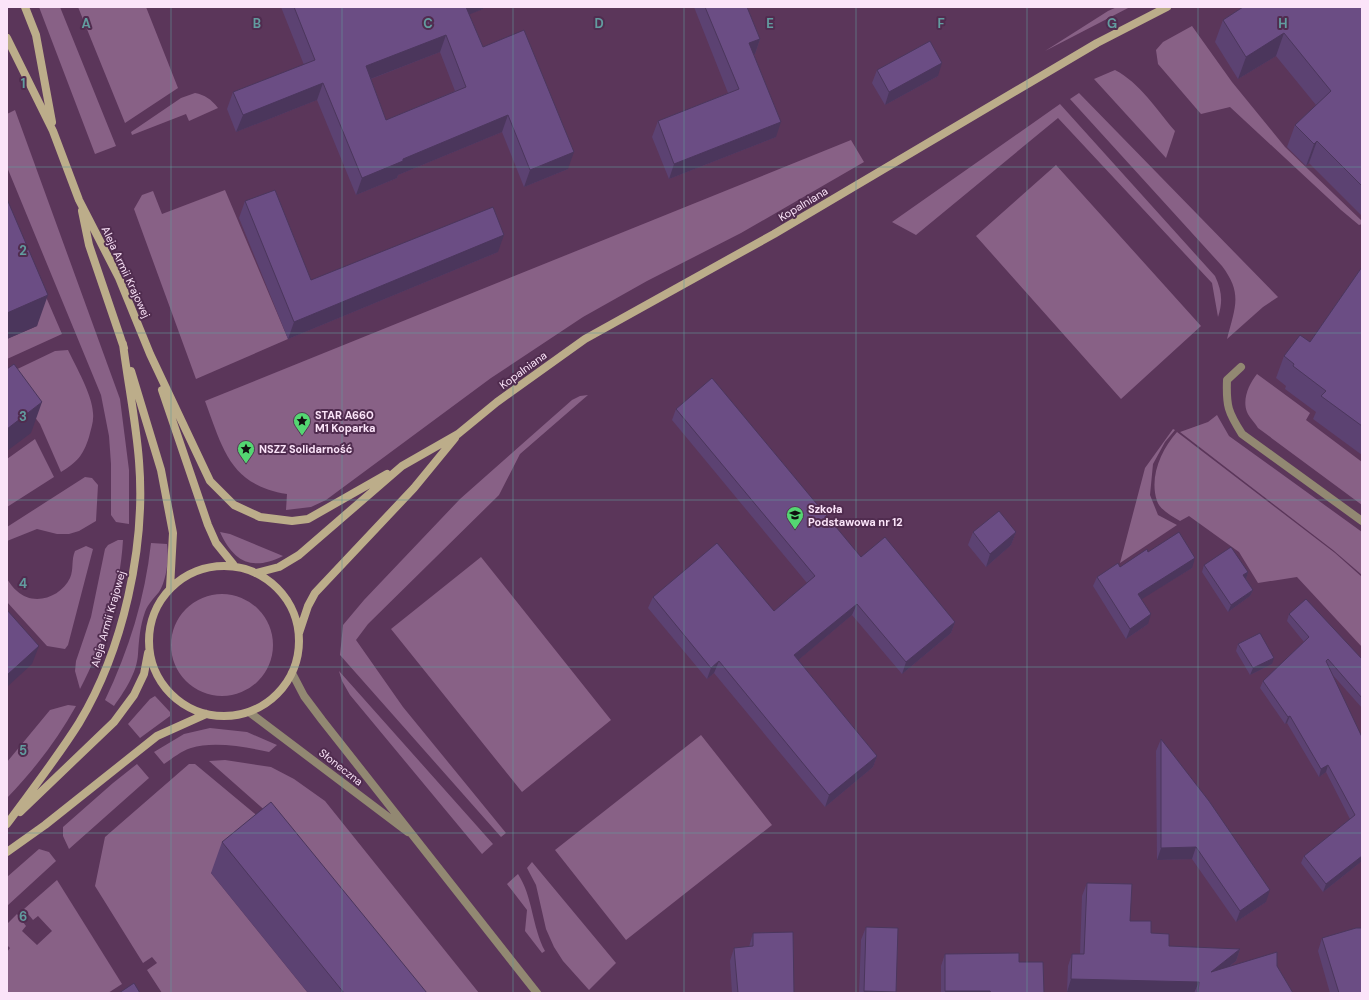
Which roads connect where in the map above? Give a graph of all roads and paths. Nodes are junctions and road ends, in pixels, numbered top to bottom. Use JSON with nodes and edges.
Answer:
{"nodes":[{"id":1,"x":25,"y":7,"type":"edge"},
{"id":2,"x":1167,"y":7,"type":"edge"},
{"id":3,"x":7,"y":38,"type":"edge"},
{"id":4,"x":53,"y":131,"type":"junction"},
{"id":5,"x":79,"y":200,"type":"junction"},
{"id":6,"x":123,"y":344,"type":"junction"},
{"id":7,"x":150,"y":354,"type":"junction"},
{"id":8,"x":1241,"y":367,"type":"dead end"},
{"id":9,"x":458,"y":434,"type":"junction"},
{"id":10,"x":402,"y":466,"type":"junction"},
{"id":11,"x":1362,"y":521,"type":"edge"},
{"id":12,"x":233,"y":564,"type":"junction"},
{"id":13,"x":256,"y":573,"type":"junction"},
{"id":14,"x":170,"y":588,"type":"junction"},
{"id":15,"x":299,"y":634,"type":"junction"},
{"id":16,"x":149,"y":648,"type":"junction"},
{"id":17,"x":292,"y":673,"type":"junction"},
{"id":18,"x":249,"y":712,"type":"junction"},
{"id":19,"x":206,"y":714,"type":"junction"},
{"id":20,"x":7,"y":825,"type":"edge"},
{"id":21,"x":418,"y":841,"type":"junction"},
{"id":22,"x":7,"y":852,"type":"edge"},
{"id":23,"x":537,"y":993,"type":"edge"}],
"edges":[{"from":1,"to":4,"type":"street","name":"Aleja Armii Krajowej"},
{"from":2,"to":9,"type":"street","name":"Kopalniana"},
{"from":3,"to":4,"type":"street","name":"Aleja Armii Krajowej"},
{"from":4,"to":5,"type":"street","name":"Aleja Armii Krajowej"},
{"from":5,"to":6,"type":"street","name":"Aleja Armii Krajowej"},
{"from":5,"to":7,"type":"street","name":"Aleja Armii Krajowej"},
{"from":6,"to":14,"type":"street","name":"Aleja Armii Krajowej"},
{"from":6,"to":20,"type":"street","name":"Aleja Armii Krajowej"},
{"from":7,"to":10,"type":"street","name":"Aleja Armii Krajowej"},
{"from":7,"to":12,"type":"street","name":"Aleja Armii Krajowej"},
{"from":8,"to":11,"type":"street"},
{"from":9,"to":10,"type":"street","name":"Kopalniana"},
{"from":9,"to":15,"type":"street","name":"Kopalniana"},
{"from":10,"to":13,"type":"street","name":"Kopalniana"},
{"from":12,"to":13,"type":"street"},
{"from":12,"to":14,"type":"street"},
{"from":13,"to":15,"type":"street"},
{"from":14,"to":16,"type":"street","name":"Aleja Armii Krajowej"},
{"from":15,"to":17,"type":"street"},
{"from":16,"to":19,"type":"street"},
{"from":16,"to":20,"type":"street","name":"Aleja Armii Krajowej"},
{"from":17,"to":18,"type":"street"},
{"from":17,"to":21,"type":"street","name":"Słoneczna"},
{"from":18,"to":19,"type":"street"},
{"from":18,"to":21,"type":"street","name":"Słoneczna"},
{"from":19,"to":22,"type":"street"},
{"from":21,"to":23,"type":"street","name":"Słoneczna"}]}
